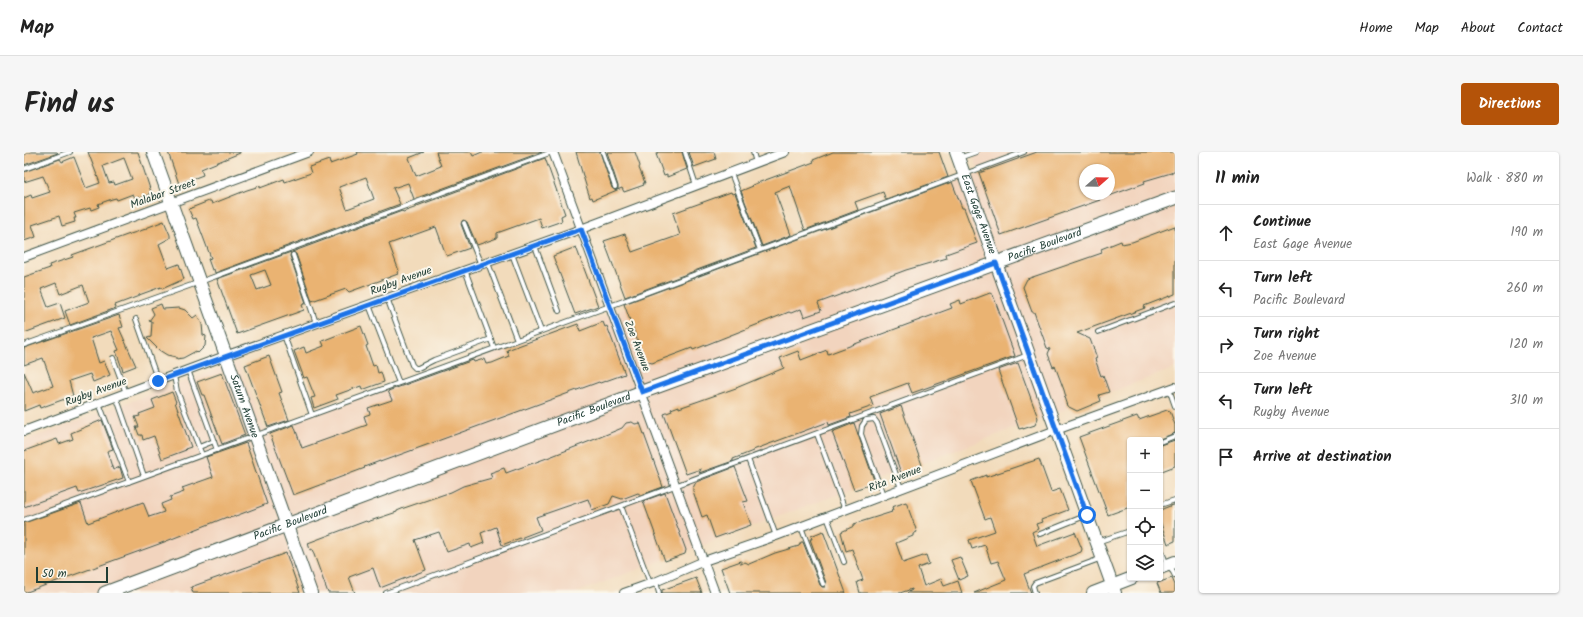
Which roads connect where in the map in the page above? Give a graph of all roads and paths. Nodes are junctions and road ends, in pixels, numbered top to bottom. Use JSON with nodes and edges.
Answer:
{"nodes":[{"id":1,"x":70,"y":152,"type":"edge"},
{"id":2,"x":153,"y":152,"type":"edge"},
{"id":3,"x":310,"y":152,"type":"edge"},
{"id":4,"x":553,"y":152,"type":"edge"},
{"id":5,"x":603,"y":152,"type":"edge"},
{"id":6,"x":685,"y":152,"type":"edge"},
{"id":7,"x":752,"y":152,"type":"edge"},
{"id":8,"x":785,"y":152,"type":"edge"},
{"id":9,"x":976,"y":152,"type":"edge"},
{"id":10,"x":1024,"y":152,"type":"edge"},
{"id":11,"x":957,"y":155,"type":"edge"},
{"id":12,"x":756,"y":163,"type":"junction"},
{"id":13,"x":24,"y":169,"type":"edge"},
{"id":14,"x":730,"y":172,"type":"junction"},
{"id":15,"x":964,"y":174,"type":"junction"},
{"id":16,"x":696,"y":186,"type":"junction"},
{"id":17,"x":615,"y":187,"type":"dead end"},
{"id":18,"x":1175,"y":198,"type":"edge"},
{"id":19,"x":172,"y":203,"type":"junction"},
{"id":20,"x":464,"y":223,"type":"dead end"},
{"id":21,"x":581,"y":229,"type":"junction"},
{"id":22,"x":534,"y":245,"type":"junction"},
{"id":23,"x":760,"y":250,"type":"junction"},
{"id":24,"x":512,"y":254,"type":"junction"},
{"id":25,"x":293,"y":255,"type":"dead end"},
{"id":26,"x":24,"y":258,"type":"edge"},
{"id":27,"x":484,"y":263,"type":"junction"},
{"id":28,"x":996,"y":263,"type":"junction"},
{"id":29,"x":465,"y":270,"type":"junction"},
{"id":30,"x":200,"y":282,"type":"junction"},
{"id":31,"x":387,"y":298,"type":"junction"},
{"id":32,"x":1175,"y":303,"type":"edge"},
{"id":33,"x":369,"y":304,"type":"junction"},
{"id":34,"x":610,"y":306,"type":"junction"},
{"id":35,"x":558,"y":311,"type":"dead end"},
{"id":36,"x":136,"y":319,"type":"dead end"},
{"id":37,"x":316,"y":323,"type":"junction"},
{"id":38,"x":541,"y":331,"type":"junction"},
{"id":39,"x":1098,"y":332,"type":"dead end"},
{"id":40,"x":284,"y":335,"type":"junction"},
{"id":41,"x":491,"y":339,"type":"junction"},
{"id":42,"x":517,"y":340,"type":"junction"},
{"id":43,"x":24,"y":345,"type":"edge"},
{"id":44,"x":494,"y":348,"type":"junction"},
{"id":45,"x":1029,"y":355,"type":"junction"},
{"id":46,"x":225,"y":356,"type":"junction"},
{"id":47,"x":113,"y":358,"type":"dead end"},
{"id":48,"x":188,"y":370,"type":"junction"},
{"id":49,"x":173,"y":375,"type":"junction"},
{"id":50,"x":158,"y":381,"type":"junction"},
{"id":51,"x":399,"y":383,"type":"junction"},
{"id":52,"x":1172,"y":388,"type":"edge"},
{"id":53,"x":642,"y":392,"type":"junction"},
{"id":54,"x":126,"y":393,"type":"junction"},
{"id":55,"x":116,"y":396,"type":"junction"},
{"id":56,"x":99,"y":403,"type":"junction"},
{"id":57,"x":1175,"y":406,"type":"edge"},
{"id":58,"x":312,"y":415,"type":"junction"},
{"id":59,"x":1056,"y":430,"type":"junction"},
{"id":60,"x":24,"y":431,"type":"edge"},
{"id":61,"x":817,"y":434,"type":"junction"},
{"id":62,"x":254,"y":436,"type":"junction"},
{"id":63,"x":1175,"y":436,"type":"edge"},
{"id":64,"x":214,"y":441,"type":"junction"},
{"id":65,"x":1163,"y":441,"type":"edge"},
{"id":66,"x":199,"y":447,"type":"junction"},
{"id":67,"x":216,"y":450,"type":"junction"},
{"id":68,"x":202,"y":455,"type":"junction"},
{"id":69,"x":748,"y":460,"type":"junction"},
{"id":70,"x":144,"y":476,"type":"junction"},
{"id":71,"x":128,"y":482,"type":"junction"},
{"id":72,"x":676,"y":486,"type":"junction"},
{"id":73,"x":901,"y":489,"type":"junction"},
{"id":74,"x":883,"y":496,"type":"junction"},
{"id":75,"x":1175,"y":500,"type":"edge"},
{"id":76,"x":1163,"y":503,"type":"edge"},
{"id":77,"x":621,"y":506,"type":"junction"},
{"id":78,"x":845,"y":510,"type":"junction"},
{"id":79,"x":1087,"y":515,"type":"junction"},
{"id":80,"x":827,"y":517,"type":"junction"},
{"id":81,"x":24,"y":520,"type":"edge"},
{"id":82,"x":286,"y":525,"type":"junction"},
{"id":83,"x":801,"y":527,"type":"junction"},
{"id":84,"x":1127,"y":532,"type":"edge"},
{"id":85,"x":1040,"y":534,"type":"dead end"},
{"id":86,"x":776,"y":536,"type":"junction"},
{"id":87,"x":1097,"y":543,"type":"junction"},
{"id":88,"x":1163,"y":555,"type":"edge"},
{"id":89,"x":1102,"y":558,"type":"junction"},
{"id":90,"x":704,"y":561,"type":"junction"},
{"id":91,"x":844,"y":562,"type":"dead end"},
{"id":92,"x":1167,"y":565,"type":"edge"},
{"id":93,"x":1175,"y":576,"type":"edge"},
{"id":94,"x":1127,"y":581,"type":"edge"},
{"id":95,"x":653,"y":582,"type":"junction"},
{"id":96,"x":823,"y":584,"type":"dead end"},
{"id":97,"x":1113,"y":589,"type":"edge"},
{"id":98,"x":628,"y":592,"type":"edge"},
{"id":99,"x":105,"y":593,"type":"edge"},
{"id":100,"x":311,"y":593,"type":"edge"},
{"id":101,"x":386,"y":593,"type":"edge"},
{"id":102,"x":660,"y":593,"type":"edge"},
{"id":103,"x":715,"y":593,"type":"edge"},
{"id":104,"x":1035,"y":593,"type":"edge"},
{"id":105,"x":1093,"y":593,"type":"edge"}],
"edges":[{"from":1,"to":13,"type":"lane"},
{"from":2,"to":19,"type":"street","name":"Saturn Avenue"},
{"from":3,"to":19,"type":"street","name":"Malabar Street"},
{"from":4,"to":21,"type":"street","name":"Zoe Avenue"},
{"from":4,"to":30,"type":"lane"},
{"from":5,"to":17,"type":"lane"},
{"from":6,"to":16,"type":"lane"},
{"from":7,"to":12,"type":"lane"},
{"from":8,"to":12,"type":"street","name":"Rugby Avenue"},
{"from":9,"to":11,"type":"lane"},
{"from":10,"to":15,"type":"lane"},
{"from":11,"to":15,"type":"street","name":"East Gage Avenue"},
{"from":12,"to":14,"type":"street","name":"Rugby Avenue"},
{"from":14,"to":16,"type":"street","name":"Rugby Avenue"},
{"from":14,"to":23,"type":"lane"},
{"from":15,"to":23,"type":"lane"},
{"from":15,"to":28,"type":"street","name":"East Gage Avenue"},
{"from":16,"to":21,"type":"street","name":"Rugby Avenue"},
{"from":18,"to":28,"type":"main road","name":"Pacific Boulevard"},
{"from":19,"to":26,"type":"street","name":"Malabar Street"},
{"from":19,"to":30,"type":"street","name":"Saturn Avenue"},
{"from":20,"to":27,"type":"lane"},
{"from":21,"to":22,"type":"street","name":"Rugby Avenue"},
{"from":21,"to":34,"type":"street","name":"Zoe Avenue"},
{"from":22,"to":24,"type":"street","name":"Rugby Avenue"},
{"from":22,"to":35,"type":"lane"},
{"from":23,"to":34,"type":"lane"},
{"from":24,"to":27,"type":"street","name":"Rugby Avenue"},
{"from":24,"to":38,"type":"lane"},
{"from":25,"to":37,"type":"lane"},
{"from":27,"to":29,"type":"street","name":"Rugby Avenue"},
{"from":27,"to":42,"type":"lane"},
{"from":28,"to":45,"type":"street","name":"East Gage Avenue"},
{"from":28,"to":53,"type":"main road","name":"Pacific Boulevard"},
{"from":29,"to":31,"type":"street","name":"Rugby Avenue"},
{"from":29,"to":41,"type":"lane"},
{"from":30,"to":43,"type":"lane"},
{"from":30,"to":46,"type":"street","name":"Saturn Avenue"},
{"from":31,"to":33,"type":"street","name":"Rugby Avenue"},
{"from":31,"to":41,"type":"lane"},
{"from":32,"to":39,"type":"lane"},
{"from":33,"to":37,"type":"street","name":"Rugby Avenue"},
{"from":33,"to":51,"type":"lane"},
{"from":34,"to":38,"type":"lane"},
{"from":34,"to":53,"type":"street","name":"Zoe Avenue"},
{"from":36,"to":50,"type":"lane"},
{"from":37,"to":40,"type":"street","name":"Rugby Avenue"},
{"from":38,"to":42,"type":"lane"},
{"from":40,"to":46,"type":"street","name":"Rugby Avenue"},
{"from":40,"to":58,"type":"lane"},
{"from":41,"to":44,"type":"lane"},
{"from":42,"to":44,"type":"lane"},
{"from":44,"to":51,"type":"lane"},
{"from":45,"to":59,"type":"street","name":"East Gage Avenue"},
{"from":45,"to":61,"type":"lane"},
{"from":46,"to":48,"type":"street","name":"Rugby Avenue"},
{"from":46,"to":62,"type":"street","name":"Saturn Avenue"},
{"from":47,"to":54,"type":"lane"},
{"from":48,"to":49,"type":"street","name":"Rugby Avenue"},
{"from":48,"to":64,"type":"lane"},
{"from":49,"to":50,"type":"street","name":"Rugby Avenue"},
{"from":49,"to":66,"type":"lane"},
{"from":50,"to":54,"type":"street","name":"Rugby Avenue"},
{"from":51,"to":58,"type":"lane"},
{"from":52,"to":57,"type":"lane"},
{"from":52,"to":59,"type":"street","name":"Rita Avenue"},
{"from":53,"to":72,"type":"street","name":"Zoe Avenue"},
{"from":53,"to":82,"type":"main road","name":"Pacific Boulevard"},
{"from":54,"to":55,"type":"street","name":"Rugby Avenue"},
{"from":55,"to":56,"type":"street","name":"Rugby Avenue"},
{"from":55,"to":70,"type":"lane"},
{"from":56,"to":60,"type":"street","name":"Rugby Avenue"},
{"from":56,"to":71,"type":"lane"},
{"from":58,"to":62,"type":"lane"},
{"from":59,"to":73,"type":"street","name":"Rita Avenue"},
{"from":59,"to":79,"type":"street","name":"East Gage Avenue"},
{"from":61,"to":69,"type":"lane"},
{"from":61,"to":78,"type":"lane"},
{"from":62,"to":67,"type":"lane"},
{"from":62,"to":82,"type":"street","name":"Saturn Avenue"},
{"from":63,"to":65,"type":"lane"},
{"from":64,"to":66,"type":"lane"},
{"from":64,"to":67,"type":"lane"},
{"from":66,"to":68,"type":"lane"},
{"from":67,"to":68,"type":"lane"},
{"from":68,"to":70,"type":"lane"},
{"from":69,"to":72,"type":"lane"},
{"from":69,"to":86,"type":"lane"},
{"from":70,"to":71,"type":"lane"},
{"from":71,"to":81,"type":"lane"},
{"from":72,"to":77,"type":"lane"},
{"from":72,"to":90,"type":"street","name":"Zoe Avenue"},
{"from":73,"to":74,"type":"street","name":"Rita Avenue"},
{"from":73,"to":74,"type":"lane"},
{"from":74,"to":78,"type":"street","name":"Rita Avenue"},
{"from":75,"to":76,"type":"lane"},
{"from":77,"to":95,"type":"lane"},
{"from":77,"to":101,"type":"lane"},
{"from":78,"to":80,"type":"street","name":"Rita Avenue"},
{"from":79,"to":85,"type":"lane"},
{"from":79,"to":87,"type":"street","name":"East Gage Avenue"},
{"from":80,"to":83,"type":"street","name":"Rita Avenue"},
{"from":80,"to":91,"type":"lane"},
{"from":82,"to":99,"type":"main road","name":"Pacific Boulevard"},
{"from":82,"to":100,"type":"street","name":"Saturn Avenue"},
{"from":83,"to":86,"type":"street","name":"Rita Avenue"},
{"from":83,"to":96,"type":"lane"},
{"from":84,"to":87,"type":"lane"},
{"from":86,"to":90,"type":"street","name":"Rita Avenue"},
{"from":87,"to":89,"type":"street","name":"East Gage Avenue"},
{"from":88,"to":92,"type":"lane"},
{"from":89,"to":97,"type":"street","name":"East Gage Avenue"},
{"from":89,"to":104,"type":"lane"},
{"from":90,"to":95,"type":"street","name":"Rita Avenue"},
{"from":90,"to":103,"type":"street","name":"Zoe Avenue"},
{"from":92,"to":93,"type":"lane"},
{"from":94,"to":97,"type":"street"},
{"from":95,"to":98,"type":"street","name":"Rita Avenue"},
{"from":95,"to":102,"type":"lane"},
{"from":97,"to":105,"type":"street"}]}
